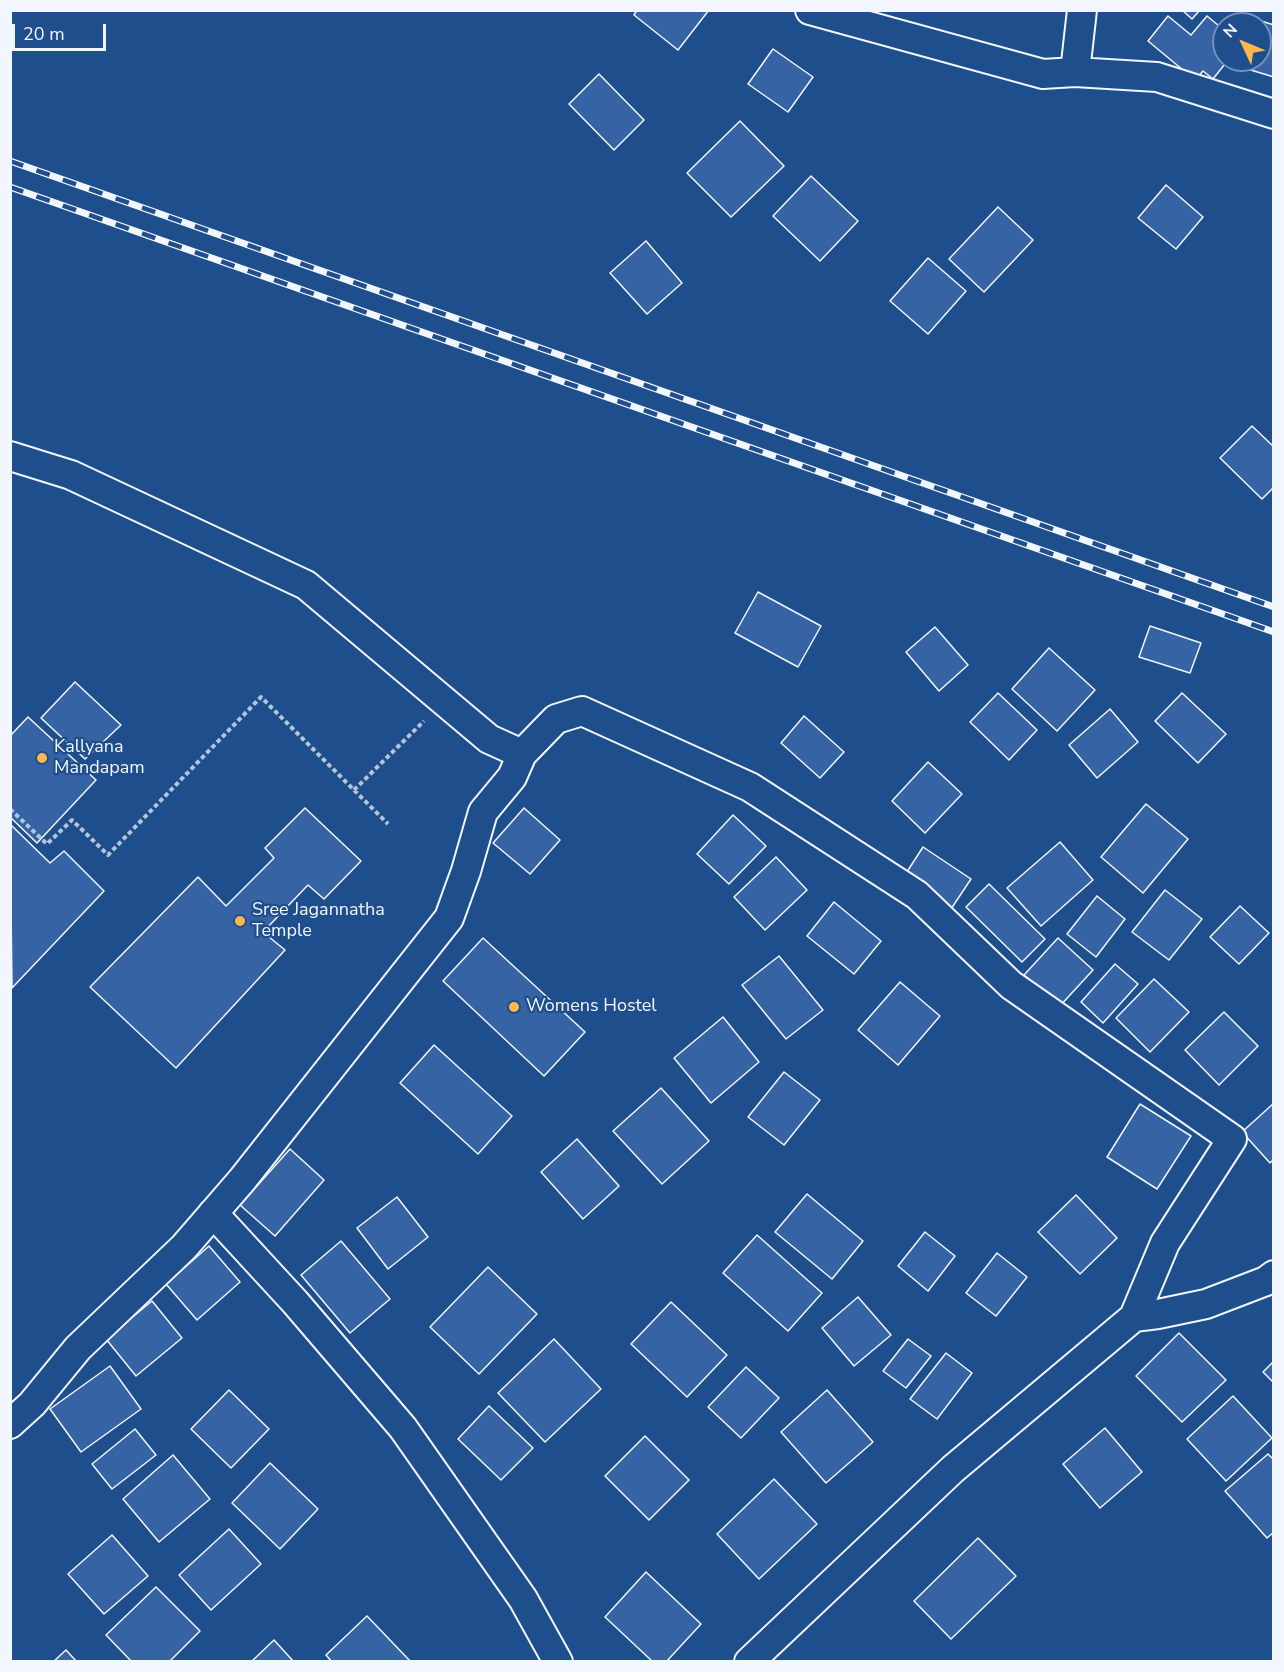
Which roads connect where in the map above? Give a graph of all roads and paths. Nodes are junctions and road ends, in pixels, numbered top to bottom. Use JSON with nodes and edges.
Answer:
{"nodes":[{"id":1,"x":810,"y":10,"type":"edge"},
{"id":2,"x":1082,"y":10,"type":"edge"},
{"id":3,"x":1075,"y":72,"type":"junction"},
{"id":4,"x":1274,"y":114,"type":"edge"},
{"id":5,"x":10,"y":456,"type":"edge"},
{"id":6,"x":443,"y":702,"type":"junction"},
{"id":7,"x":522,"y":754,"type":"junction"},
{"id":8,"x":354,"y":790,"type":"junction"},
{"id":9,"x":10,"y":809,"type":"edge"},
{"id":10,"x":388,"y":824,"type":"dead end"},
{"id":11,"x":213,"y":1213,"type":"junction"},
{"id":12,"x":1274,"y":1275,"type":"edge"},
{"id":13,"x":1134,"y":1317,"type":"junction"},
{"id":14,"x":10,"y":1424,"type":"edge"},
{"id":15,"x":558,"y":1662,"type":"edge"},
{"id":16,"x":749,"y":1662,"type":"edge"}],
"edges":[{"from":1,"to":3,"type":"street"},
{"from":2,"to":3,"type":"street"},
{"from":3,"to":4,"type":"street"},
{"from":5,"to":6,"type":"street"},
{"from":6,"to":7,"type":"street"},
{"from":6,"to":8,"type":"path"},
{"from":7,"to":11,"type":"street"},
{"from":7,"to":13,"type":"street"},
{"from":8,"to":9,"type":"path"},
{"from":8,"to":10,"type":"path"},
{"from":11,"to":14,"type":"street"},
{"from":11,"to":15,"type":"street"},
{"from":12,"to":13,"type":"street"},
{"from":13,"to":16,"type":"street"}]}
